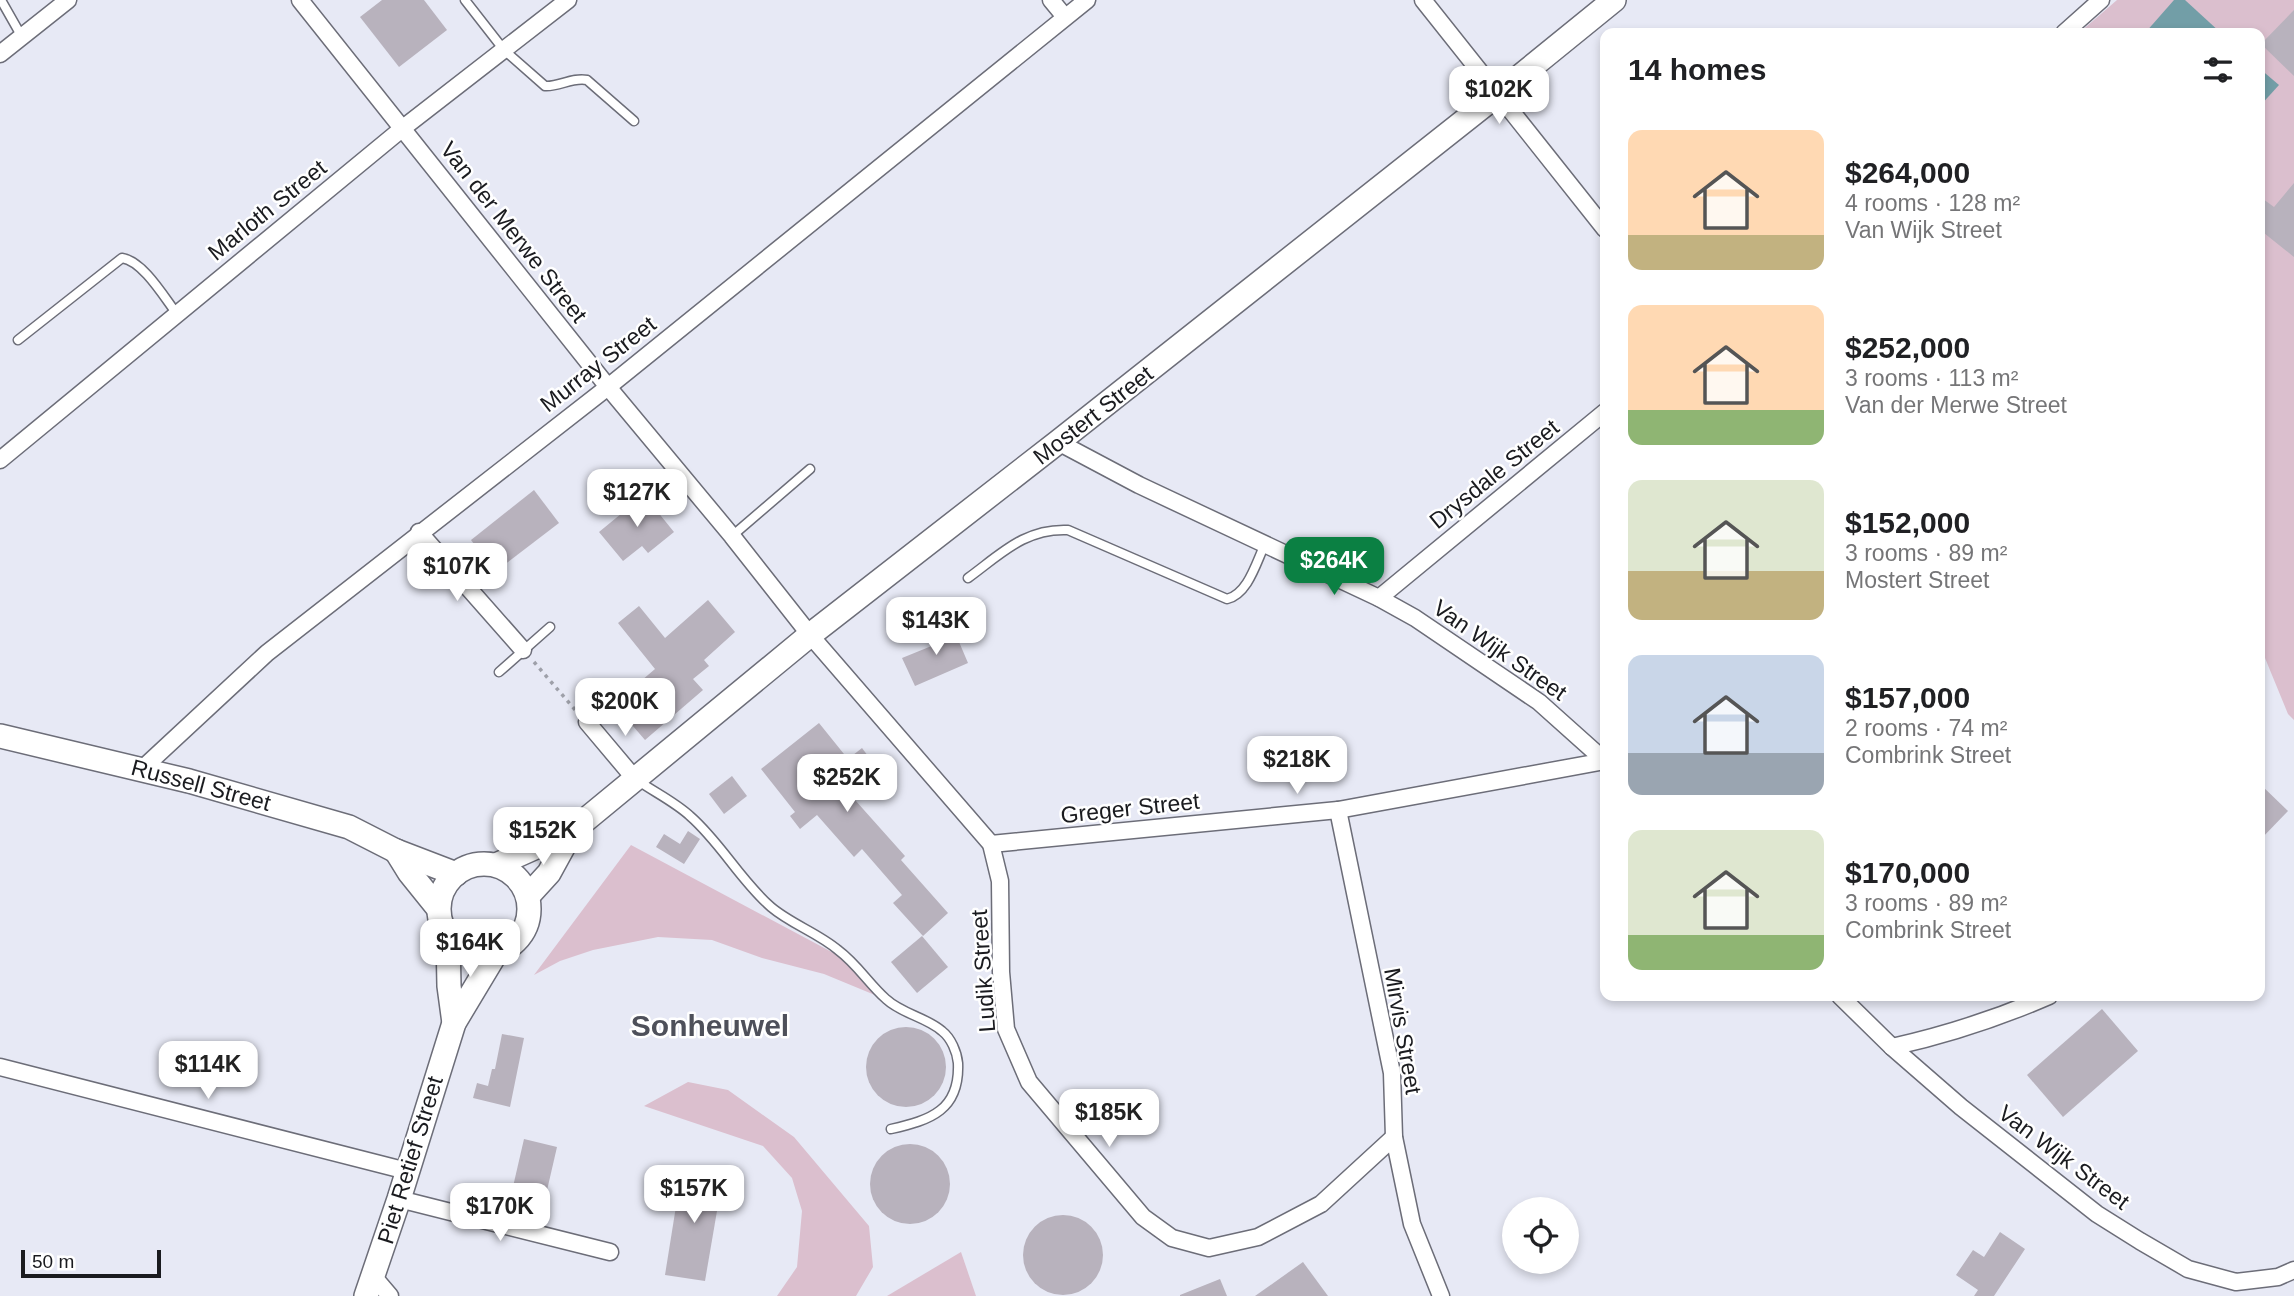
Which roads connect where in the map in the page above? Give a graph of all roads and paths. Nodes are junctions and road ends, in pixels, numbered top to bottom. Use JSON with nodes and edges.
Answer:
{"nodes":[{"id":1,"x":1,"y":0,"type":"edge"},
{"id":2,"x":68,"y":0,"type":"edge"},
{"id":3,"x":300,"y":0,"type":"edge"},
{"id":4,"x":465,"y":0,"type":"edge"},
{"id":5,"x":568,"y":0,"type":"edge"},
{"id":6,"x":1051,"y":0,"type":"edge"},
{"id":7,"x":1087,"y":0,"type":"edge"},
{"id":8,"x":1423,"y":0,"type":"edge"},
{"id":9,"x":1614,"y":0,"type":"edge"},
{"id":10,"x":2101,"y":0,"type":"edge"},
{"id":11,"x":1065,"y":17,"type":"junction"},
{"id":12,"x":2070,"y":28,"type":"edge"},
{"id":13,"x":22,"y":37,"type":"junction"},
{"id":14,"x":504,"y":50,"type":"junction"},
{"id":15,"x":0,"y":54,"type":"edge"},
{"id":16,"x":1497,"y":95,"type":"junction"},
{"id":17,"x":634,"y":121,"type":"dead end"},
{"id":18,"x":402,"y":128,"type":"junction"},
{"id":19,"x":1600,"y":223,"type":"edge"},
{"id":20,"x":177,"y":314,"type":"junction"},
{"id":21,"x":18,"y":340,"type":"dead end"},
{"id":22,"x":608,"y":387,"type":"junction"},
{"id":23,"x":1600,"y":416,"type":"edge"},
{"id":24,"x":1058,"y":442,"type":"junction"},
{"id":25,"x":0,"y":460,"type":"edge"},
{"id":26,"x":810,"y":469,"type":"dead end"},
{"id":27,"x":419,"y":532,"type":"junction"},
{"id":28,"x":732,"y":536,"type":"junction"},
{"id":29,"x":1265,"y":544,"type":"junction"},
{"id":30,"x":968,"y":578,"type":"dead end"},
{"id":31,"x":1379,"y":598,"type":"junction"},
{"id":32,"x":550,"y":626,"type":"dead end"},
{"id":33,"x":810,"y":635,"type":"junction"},
{"id":34,"x":523,"y":650,"type":"junction"},
{"id":35,"x":499,"y":672,"type":"dead end"},
{"id":36,"x":587,"y":722,"type":"joint"},
{"id":37,"x":0,"y":736,"type":"edge"},
{"id":38,"x":1600,"y":757,"type":"edge"},
{"id":39,"x":1600,"y":762,"type":"edge"},
{"id":40,"x":142,"y":769,"type":"junction"},
{"id":41,"x":635,"y":779,"type":"junction"},
{"id":42,"x":1338,"y":810,"type":"junction"},
{"id":43,"x":572,"y":831,"type":"junction"},
{"id":44,"x":991,"y":844,"type":"junction"},
{"id":45,"x":396,"y":851,"type":"junction"},
{"id":46,"x":496,"y":865,"type":"junction"},
{"id":47,"x":456,"y":874,"type":"junction"},
{"id":48,"x":528,"y":896,"type":"junction"},
{"id":49,"x":439,"y":908,"type":"junction"},
{"id":50,"x":448,"y":937,"type":"junction"},
{"id":51,"x":496,"y":953,"type":"junction"},
{"id":52,"x":1845,"y":1001,"type":"edge"},
{"id":53,"x":2037,"y":1001,"type":"edge"},
{"id":54,"x":454,"y":1023,"type":"junction"},
{"id":55,"x":1892,"y":1048,"type":"junction"},
{"id":56,"x":0,"y":1067,"type":"edge"},
{"id":57,"x":891,"y":1129,"type":"dead end"},
{"id":58,"x":1394,"y":1136,"type":"junction"},
{"id":59,"x":407,"y":1171,"type":"junction"},
{"id":60,"x":399,"y":1199,"type":"junction"},
{"id":61,"x":610,"y":1252,"type":"dead end"},
{"id":62,"x":2294,"y":1270,"type":"edge"},
{"id":63,"x":369,"y":1286,"type":"edge"},
{"id":64,"x":390,"y":1296,"type":"edge"},
{"id":65,"x":1441,"y":1296,"type":"edge"}],
"edges":[{"from":1,"to":13,"type":"lane"},
{"from":2,"to":13,"type":"street"},
{"from":3,"to":18,"type":"street","name":"Van der Merwe Street"},
{"from":4,"to":14,"type":"lane"},
{"from":5,"to":14,"type":"street","name":"Marloth Street"},
{"from":6,"to":11,"type":"street"},
{"from":7,"to":11,"type":"street","name":"Murray Street"},
{"from":8,"to":16,"type":"street"},
{"from":9,"to":16,"type":"street","name":"Mostert Street"},
{"from":10,"to":12,"type":"street"},
{"from":11,"to":22,"type":"street","name":"Murray Street"},
{"from":13,"to":15,"type":"street"},
{"from":14,"to":17,"type":"lane"},
{"from":14,"to":18,"type":"street","name":"Marloth Street"},
{"from":16,"to":19,"type":"street"},
{"from":16,"to":24,"type":"street","name":"Mostert Street"},
{"from":18,"to":20,"type":"street","name":"Marloth Street"},
{"from":18,"to":22,"type":"street","name":"Van der Merwe Street"},
{"from":20,"to":21,"type":"lane"},
{"from":20,"to":25,"type":"street","name":"Marloth Street"},
{"from":22,"to":27,"type":"street","name":"Murray Street"},
{"from":22,"to":28,"type":"street","name":"Van der Merwe Street"},
{"from":23,"to":31,"type":"street","name":"Drysdale Street"},
{"from":24,"to":29,"type":"street","name":"Van Wijk Street"},
{"from":24,"to":33,"type":"street","name":"Mostert Street"},
{"from":26,"to":28,"type":"lane"},
{"from":27,"to":34,"type":"street"},
{"from":27,"to":40,"type":"street","name":"Murray Street"},
{"from":28,"to":33,"type":"street","name":"Van der Merwe Street"},
{"from":29,"to":30,"type":"lane"},
{"from":29,"to":31,"type":"street","name":"Van Wijk Street"},
{"from":31,"to":38,"type":"street","name":"Van Wijk Street"},
{"from":32,"to":34,"type":"lane"},
{"from":33,"to":41,"type":"street","name":"Mostert Street"},
{"from":33,"to":44,"type":"street","name":"Van der Merwe Street"},
{"from":34,"to":35,"type":"lane"},
{"from":34,"to":36,"type":"path"},
{"from":36,"to":41,"type":"street"},
{"from":37,"to":40,"type":"street","name":"Russell Street"},
{"from":39,"to":42,"type":"street","name":"Greger Street"},
{"from":40,"to":45,"type":"street","name":"Russell Street"},
{"from":41,"to":43,"type":"street","name":"Mostert Street"},
{"from":41,"to":57,"type":"lane"},
{"from":42,"to":44,"type":"street","name":"Greger Street"},
{"from":42,"to":58,"type":"street","name":"Mirvis Street"},
{"from":43,"to":46,"type":"street","name":"Mostert Street"},
{"from":43,"to":48,"type":"street","name":"Mostert Street"},
{"from":44,"to":58,"type":"street","name":"Ludik Street"},
{"from":45,"to":47,"type":"street","name":"Russell Street"},
{"from":45,"to":49,"type":"street","name":"Russell Street"},
{"from":46,"to":47,"type":"street"},
{"from":46,"to":48,"type":"street"},
{"from":47,"to":49,"type":"street"},
{"from":48,"to":51,"type":"street"},
{"from":49,"to":50,"type":"street"},
{"from":50,"to":51,"type":"street"},
{"from":50,"to":54,"type":"street","name":"Piet Retief Street"},
{"from":51,"to":54,"type":"street","name":"Piet Retief Street"},
{"from":52,"to":55,"type":"street","name":"Van Wijk Street"},
{"from":53,"to":55,"type":"street"},
{"from":54,"to":59,"type":"street","name":"Piet Retief Street"},
{"from":55,"to":62,"type":"street","name":"Van Wijk Street"},
{"from":56,"to":59,"type":"street"},
{"from":58,"to":65,"type":"street","name":"Mirvis Street"},
{"from":59,"to":60,"type":"street","name":"Piet Retief Street"},
{"from":60,"to":61,"type":"street"},
{"from":60,"to":63,"type":"street","name":"Piet Retief Street"},
{"from":63,"to":64,"type":"street"}]}
